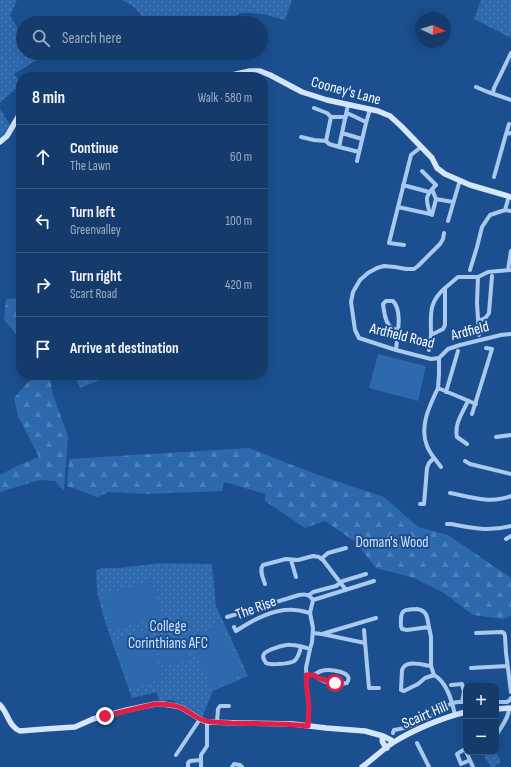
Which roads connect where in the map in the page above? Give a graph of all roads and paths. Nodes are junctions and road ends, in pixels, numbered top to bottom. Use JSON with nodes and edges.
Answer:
{"nodes":[{"id":1,"x":511,"y":53,"type":"edge"},
{"id":2,"x":246,"y":72,"type":"edge"},
{"id":3,"x":263,"y":72,"type":"edge"},
{"id":4,"x":268,"y":74,"type":"edge"},
{"id":5,"x":476,"y":87,"type":"dead end"},
{"id":6,"x":495,"y":94,"type":"junction"},
{"id":7,"x":511,"y":100,"type":"edge"},
{"id":8,"x":348,"y":105,"type":"junction"},
{"id":9,"x":314,"y":108,"type":"dead end"},
{"id":10,"x":370,"y":109,"type":"junction"},
{"id":11,"x":346,"y":115,"type":"junction"},
{"id":12,"x":332,"y":117,"type":"junction"},
{"id":13,"x":16,"y":121,"type":"edge"},
{"id":14,"x":366,"y":122,"type":"junction"},
{"id":15,"x":510,"y":124,"type":"dead end"},
{"id":16,"x":342,"y":133,"type":"junction"},
{"id":17,"x":511,"y":133,"type":"edge"},
{"id":18,"x":506,"y":134,"type":"junction"},
{"id":19,"x":301,"y":137,"type":"dead end"},
{"id":20,"x":362,"y":139,"type":"junction"},
{"id":21,"x":326,"y":141,"type":"junction"},
{"id":22,"x":0,"y":142,"type":"edge"},
{"id":23,"x":421,"y":146,"type":"junction"},
{"id":24,"x":339,"y":147,"type":"junction"},
{"id":25,"x":359,"y":152,"type":"junction"},
{"id":26,"x":357,"y":161,"type":"dead end"},
{"id":27,"x":422,"y":171,"type":"dead end"},
{"id":28,"x":494,"y":177,"type":"dead end"},
{"id":29,"x":460,"y":180,"type":"junction"},
{"id":30,"x":403,"y":185,"type":"junction"},
{"id":31,"x":430,"y":191,"type":"junction"},
{"id":32,"x":510,"y":196,"type":"edge"},
{"id":33,"x":436,"y":199,"type":"junction"},
{"id":34,"x":453,"y":202,"type":"junction"},
{"id":35,"x":398,"y":207,"type":"junction"},
{"id":36,"x":505,"y":210,"type":"junction"},
{"id":37,"x":511,"y":211,"type":"edge"},
{"id":38,"x":432,"y":215,"type":"dead end"},
{"id":39,"x":448,"y":221,"type":"dead end"},
{"id":40,"x":444,"y":233,"type":"dead end"},
{"id":41,"x":404,"y":245,"type":"dead end"},
{"id":42,"x":511,"y":252,"type":"edge"},
{"id":43,"x":470,"y":270,"type":"dead end"},
{"id":44,"x":510,"y":270,"type":"edge"},
{"id":45,"x":492,"y":276,"type":"dead end"},
{"id":46,"x":478,"y":277,"type":"junction"},
{"id":47,"x":445,"y":288,"type":"junction"},
{"id":48,"x":478,"y":320,"type":"junction"},
{"id":49,"x":398,"y":330,"type":"junction"},
{"id":50,"x":511,"y":334,"type":"edge"},
{"id":51,"x":431,"y":335,"type":"junction"},
{"id":52,"x":479,"y":335,"type":"dead end"},
{"id":53,"x":486,"y":348,"type":"dead end"},
{"id":54,"x":396,"y":350,"type":"junction"},
{"id":55,"x":429,"y":350,"type":"dead end"},
{"id":56,"x":458,"y":351,"type":"dead end"},
{"id":57,"x":439,"y":358,"type":"junction"},
{"id":58,"x":438,"y":388,"type":"junction"},
{"id":59,"x":446,"y":392,"type":"junction"},
{"id":60,"x":468,"y":401,"type":"junction"},
{"id":61,"x":476,"y":404,"type":"junction"},
{"id":62,"x":472,"y":414,"type":"dead end"},
{"id":63,"x":511,"y":435,"type":"edge"},
{"id":64,"x":496,"y":438,"type":"dead end"},
{"id":65,"x":467,"y":444,"type":"dead end"},
{"id":66,"x":434,"y":458,"type":"junction"},
{"id":67,"x":465,"y":461,"type":"dead end"},
{"id":68,"x":441,"y":467,"type":"dead end"},
{"id":69,"x":511,"y":474,"type":"edge"},
{"id":70,"x":450,"y":493,"type":"dead end"},
{"id":71,"x":511,"y":496,"type":"edge"},
{"id":72,"x":420,"y":504,"type":"dead end"},
{"id":73,"x":447,"y":524,"type":"dead end"},
{"id":74,"x":511,"y":526,"type":"edge"},
{"id":75,"x":511,"y":536,"type":"edge"},
{"id":76,"x":506,"y":539,"type":"dead end"},
{"id":77,"x":346,"y":548,"type":"dead end"},
{"id":78,"x":321,"y":558,"type":"junction"},
{"id":79,"x":291,"y":560,"type":"junction"},
{"id":80,"x":366,"y":574,"type":"dead end"},
{"id":81,"x":296,"y":577,"type":"dead end"},
{"id":82,"x":374,"y":581,"type":"dead end"},
{"id":83,"x":341,"y":582,"type":"junction"},
{"id":84,"x":265,"y":584,"type":"dead end"},
{"id":85,"x":346,"y":590,"type":"junction"},
{"id":86,"x":307,"y":595,"type":"junction"},
{"id":87,"x":313,"y":600,"type":"junction"},
{"id":88,"x":310,"y":613,"type":"junction"},
{"id":89,"x":227,"y":617,"type":"dead end"},
{"id":90,"x":376,"y":618,"type":"dead end"},
{"id":91,"x":234,"y":627,"type":"dead end"},
{"id":92,"x":429,"y":627,"type":"junction"},
{"id":93,"x":364,"y":630,"type":"dead end"},
{"id":94,"x":313,"y":633,"type":"junction"},
{"id":95,"x":476,"y":633,"type":"dead end"},
{"id":96,"x":322,"y":634,"type":"junction"},
{"id":97,"x":365,"y":643,"type":"junction"},
{"id":98,"x":301,"y":647,"type":"junction"},
{"id":99,"x":310,"y":649,"type":"junction"},
{"id":100,"x":431,"y":666,"type":"junction"},
{"id":101,"x":507,"y":666,"type":"junction"},
{"id":102,"x":471,"y":668,"type":"dead end"},
{"id":103,"x":306,"y":675,"type":"junction"},
{"id":104,"x":314,"y":675,"type":"junction"},
{"id":105,"x":434,"y":675,"type":"junction"},
{"id":106,"x":451,"y":685,"type":"dead end"},
{"id":107,"x":379,"y":688,"type":"dead end"},
{"id":108,"x":463,"y":688,"type":"edge"},
{"id":109,"x":511,"y":692,"type":"edge"},
{"id":110,"x":511,"y":698,"type":"edge"},
{"id":111,"x":463,"y":702,"type":"edge"},
{"id":112,"x":499,"y":702,"type":"edge"},
{"id":113,"x":452,"y":703,"type":"junction"},
{"id":114,"x":0,"y":705,"type":"edge"},
{"id":115,"x":229,"y":706,"type":"dead end"},
{"id":116,"x":510,"y":708,"type":"edge"},
{"id":117,"x":499,"y":709,"type":"edge"},
{"id":118,"x":463,"y":713,"type":"edge"},
{"id":119,"x":455,"y":715,"type":"junction"},
{"id":120,"x":200,"y":719,"type":"junction"},
{"id":121,"x":207,"y":722,"type":"junction"},
{"id":122,"x":217,"y":722,"type":"junction"},
{"id":123,"x":308,"y":726,"type":"junction"},
{"id":124,"x":499,"y":731,"type":"edge"},
{"id":125,"x":393,"y":733,"type":"dead end"},
{"id":126,"x":383,"y":736,"type":"junction"},
{"id":127,"x":393,"y":742,"type":"junction"},
{"id":128,"x":417,"y":743,"type":"dead end"},
{"id":129,"x":387,"y":748,"type":"junction"},
{"id":130,"x":463,"y":750,"type":"edge"},
{"id":131,"x":176,"y":755,"type":"dead end"},
{"id":132,"x":468,"y":755,"type":"edge"},
{"id":133,"x":201,"y":760,"type":"junction"},
{"id":134,"x":470,"y":760,"type":"junction"},
{"id":135,"x":188,"y":767,"type":"edge"},
{"id":136,"x":201,"y":767,"type":"edge"},
{"id":137,"x":232,"y":767,"type":"edge"},
{"id":138,"x":242,"y":767,"type":"edge"},
{"id":139,"x":362,"y":767,"type":"edge"},
{"id":140,"x":429,"y":767,"type":"edge"},
{"id":141,"x":473,"y":767,"type":"edge"}],
"edges":[{"from":1,"to":6,"type":"street"},
{"from":2,"to":3,"type":"street","name":"Cooney's Lane"},
{"from":4,"to":8,"type":"street","name":"Cooney's Lane"},
{"from":5,"to":6,"type":"street"},
{"from":6,"to":7,"type":"street"},
{"from":8,"to":10,"type":"street","name":"Cooney's Lane"},
{"from":8,"to":11,"type":"street"},
{"from":9,"to":12,"type":"street"},
{"from":10,"to":14,"type":"street"},
{"from":10,"to":23,"type":"street","name":"Cooney's Lane"},
{"from":11,"to":12,"type":"street"},
{"from":11,"to":14,"type":"street"},
{"from":11,"to":16,"type":"street"},
{"from":12,"to":21,"type":"street"},
{"from":13,"to":22,"type":"street"},
{"from":14,"to":20,"type":"street"},
{"from":15,"to":18,"type":"street"},
{"from":16,"to":20,"type":"street"},
{"from":16,"to":24,"type":"street"},
{"from":17,"to":18,"type":"street"},
{"from":18,"to":28,"type":"street"},
{"from":19,"to":21,"type":"street"},
{"from":20,"to":25,"type":"street"},
{"from":21,"to":24,"type":"street"},
{"from":23,"to":29,"type":"street","name":"Cooney's Lane"},
{"from":23,"to":30,"type":"street"},
{"from":24,"to":25,"type":"street"},
{"from":25,"to":26,"type":"street"},
{"from":27,"to":31,"type":"street"},
{"from":29,"to":32,"type":"street","name":"Cooney's Lane"},
{"from":29,"to":34,"type":"street"},
{"from":30,"to":31,"type":"street"},
{"from":30,"to":35,"type":"street"},
{"from":31,"to":33,"type":"street"},
{"from":31,"to":35,"type":"street"},
{"from":32,"to":36,"type":"street"},
{"from":33,"to":34,"type":"street"},
{"from":33,"to":38,"type":"street"},
{"from":34,"to":39,"type":"street"},
{"from":35,"to":41,"type":"street"},
{"from":36,"to":37,"type":"street"},
{"from":36,"to":43,"type":"street"},
{"from":40,"to":54,"type":"street","name":"Ardfield Road"},
{"from":42,"to":44,"type":"street"},
{"from":44,"to":46,"type":"street"},
{"from":45,"to":48,"type":"street"},
{"from":46,"to":47,"type":"street"},
{"from":46,"to":48,"type":"street"},
{"from":47,"to":51,"type":"street"},
{"from":47,"to":51,"type":"street"},
{"from":48,"to":52,"type":"street"},
{"from":49,"to":49,"type":"street"},
{"from":49,"to":54,"type":"street"},
{"from":50,"to":57,"type":"street","name":"Ardfield"},
{"from":51,"to":55,"type":"street"},
{"from":53,"to":61,"type":"street"},
{"from":54,"to":57,"type":"street","name":"Ardfield Road"},
{"from":56,"to":59,"type":"street"},
{"from":57,"to":58,"type":"street"},
{"from":58,"to":59,"type":"street"},
{"from":58,"to":66,"type":"street"},
{"from":59,"to":60,"type":"street"},
{"from":60,"to":61,"type":"street"},
{"from":60,"to":65,"type":"street"},
{"from":61,"to":62,"type":"street"},
{"from":63,"to":64,"type":"street"},
{"from":66,"to":68,"type":"street"},
{"from":66,"to":72,"type":"street"},
{"from":67,"to":69,"type":"street"},
{"from":70,"to":71,"type":"street"},
{"from":73,"to":74,"type":"street"},
{"from":75,"to":76,"type":"street"},
{"from":77,"to":78,"type":"street"},
{"from":78,"to":79,"type":"street"},
{"from":78,"to":83,"type":"street"},
{"from":79,"to":81,"type":"street"},
{"from":79,"to":84,"type":"street"},
{"from":80,"to":83,"type":"street"},
{"from":82,"to":85,"type":"street"},
{"from":83,"to":85,"type":"street"},
{"from":83,"to":86,"type":"street"},
{"from":85,"to":87,"type":"street"},
{"from":86,"to":87,"type":"street"},
{"from":86,"to":89,"type":"street"},
{"from":87,"to":88,"type":"street"},
{"from":88,"to":91,"type":"street","name":"The Rise"},
{"from":88,"to":94,"type":"street"},
{"from":90,"to":96,"type":"street"},
{"from":92,"to":92,"type":"street"},
{"from":92,"to":100,"type":"street"},
{"from":93,"to":97,"type":"street"},
{"from":94,"to":96,"type":"street"},
{"from":94,"to":99,"type":"street"},
{"from":95,"to":101,"type":"street"},
{"from":96,"to":97,"type":"street"},
{"from":97,"to":107,"type":"street"},
{"from":98,"to":98,"type":"street"},
{"from":98,"to":99,"type":"street"},
{"from":99,"to":103,"type":"street"},
{"from":100,"to":105,"type":"street"},
{"from":100,"to":105,"type":"street"},
{"from":101,"to":102,"type":"street"},
{"from":101,"to":109,"type":"street"},
{"from":103,"to":104,"type":"street"},
{"from":103,"to":123,"type":"street"},
{"from":104,"to":104,"type":"street"},
{"from":105,"to":113,"type":"street"},
{"from":106,"to":108,"type":"street"},
{"from":110,"to":112,"type":"street"},
{"from":111,"to":113,"type":"street"},
{"from":113,"to":119,"type":"street"},
{"from":113,"to":125,"type":"street"},
{"from":114,"to":120,"type":"street"},
{"from":115,"to":122,"type":"street"},
{"from":116,"to":117,"type":"street"},
{"from":116,"to":124,"type":"street"},
{"from":118,"to":119,"type":"street","name":"Scairt Hill"},
{"from":119,"to":127,"type":"street","name":"Scairt Hill"},
{"from":120,"to":121,"type":"street"},
{"from":120,"to":131,"type":"street"},
{"from":121,"to":122,"type":"street"},
{"from":121,"to":133,"type":"street"},
{"from":122,"to":123,"type":"street"},
{"from":123,"to":126,"type":"street"},
{"from":126,"to":127,"type":"street"},
{"from":126,"to":129,"type":"street"},
{"from":127,"to":129,"type":"street","name":"Scairt Hill"},
{"from":128,"to":140,"type":"street"},
{"from":129,"to":139,"type":"street","name":"Scairt Hill"},
{"from":130,"to":134,"type":"street"},
{"from":132,"to":134,"type":"street"},
{"from":133,"to":135,"type":"street"},
{"from":133,"to":136,"type":"street"},
{"from":134,"to":141,"type":"street"},
{"from":137,"to":138,"type":"street"}]}
